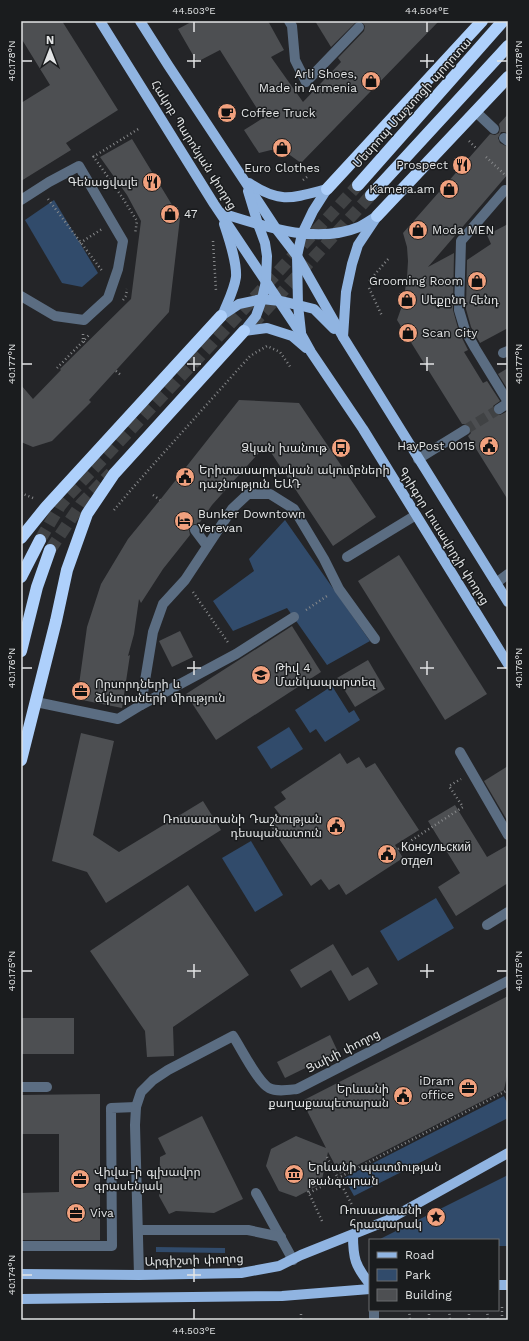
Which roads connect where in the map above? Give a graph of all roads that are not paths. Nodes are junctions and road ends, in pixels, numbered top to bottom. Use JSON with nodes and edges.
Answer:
{"nodes":[{"id":1,"x":100,"y":21,"type":"edge"},
{"id":2,"x":140,"y":21,"type":"edge"},
{"id":3,"x":288,"y":21,"type":"edge"},
{"id":4,"x":503,"y":21,"type":"edge"},
{"id":5,"x":477,"y":22,"type":"edge"},
{"id":6,"x":360,"y":28,"type":"dead end"},
{"id":7,"x":508,"y":46,"type":"edge"},
{"id":8,"x":508,"y":77,"type":"edge"},
{"id":9,"x":476,"y":112,"type":"junction"},
{"id":10,"x":494,"y":130,"type":"dead end"},
{"id":11,"x":244,"y":180,"type":"junction"},
{"id":12,"x":358,"y":185,"type":"tunnel mouth"},
{"id":13,"x":327,"y":189,"type":"junction"},
{"id":14,"x":504,"y":190,"type":"dead end"},
{"id":15,"x":371,"y":195,"type":"tunnel mouth"},
{"id":16,"x":21,"y":200,"type":"edge"},
{"id":17,"x":221,"y":213,"type":"junction"},
{"id":18,"x":377,"y":216,"type":"junction"},
{"id":19,"x":258,"y":224,"type":"junction"},
{"id":20,"x":277,"y":230,"type":"junction"},
{"id":21,"x":302,"y":234,"type":"junction"},
{"id":22,"x":297,"y":256,"type":"junction"},
{"id":23,"x":266,"y":281,"type":"junction"},
{"id":24,"x":21,"y":296,"type":"edge"},
{"id":25,"x":262,"y":299,"type":"junction"},
{"id":26,"x":280,"y":301,"type":"junction"},
{"id":27,"x":298,"y":305,"type":"junction"},
{"id":28,"x":221,"y":316,"type":"junction"},
{"id":29,"x":244,"y":331,"type":"junction"},
{"id":30,"x":302,"y":334,"type":"junction"},
{"id":31,"x":343,"y":337,"type":"junction"},
{"id":32,"x":311,"y":352,"type":"junction"},
{"id":33,"x":508,"y":402,"type":"edge"},
{"id":34,"x":499,"y":409,"type":"tunnel mouth"},
{"id":35,"x":465,"y":430,"type":"tunnel mouth"},
{"id":36,"x":418,"y":459,"type":"junction"},
{"id":37,"x":416,"y":515,"type":"junction"},
{"id":38,"x":195,"y":530,"type":"dead end"},
{"id":39,"x":21,"y":538,"type":"edge"},
{"id":40,"x":40,"y":540,"type":"tunnel mouth"},
{"id":41,"x":207,"y":546,"type":"junction"},
{"id":42,"x":50,"y":550,"type":"tunnel mouth"},
{"id":43,"x":347,"y":557,"type":"dead end"},
{"id":44,"x":508,"y":574,"type":"edge"},
{"id":45,"x":21,"y":577,"type":"edge"},
{"id":46,"x":496,"y":583,"type":"junction"},
{"id":47,"x":508,"y":602,"type":"edge"},
{"id":48,"x":294,"y":617,"type":"dead end"},
{"id":49,"x":375,"y":639,"type":"dead end"},
{"id":50,"x":21,"y":651,"type":"edge"},
{"id":51,"x":508,"y":664,"type":"edge"},
{"id":52,"x":36,"y":702,"type":"junction"},
{"id":53,"x":141,"y":705,"type":"junction"},
{"id":54,"x":460,"y":752,"type":"dead end"},
{"id":55,"x":21,"y":760,"type":"edge"},
{"id":56,"x":508,"y":835,"type":"edge"},
{"id":57,"x":508,"y":912,"type":"edge"},
{"id":58,"x":487,"y":925,"type":"dead end"},
{"id":59,"x":508,"y":981,"type":"edge"},
{"id":60,"x":21,"y":1087,"type":"edge"},
{"id":61,"x":47,"y":1087,"type":"dead end"},
{"id":62,"x":136,"y":1107,"type":"junction"},
{"id":63,"x":508,"y":1153,"type":"edge"},
{"id":64,"x":256,"y":1193,"type":"dead end"},
{"id":65,"x":139,"y":1230,"type":"junction"},
{"id":66,"x":353,"y":1235,"type":"junction"},
{"id":67,"x":281,"y":1237,"type":"junction"},
{"id":68,"x":21,"y":1246,"type":"edge"},
{"id":69,"x":293,"y":1260,"type":"junction"},
{"id":70,"x":21,"y":1274,"type":"edge"},
{"id":71,"x":139,"y":1275,"type":"junction"},
{"id":72,"x":369,"y":1283,"type":"edge"},
{"id":73,"x":369,"y":1289,"type":"edge"},
{"id":74,"x":21,"y":1299,"type":"edge"}],
"edges":[{"from":1,"to":17,"type":"main road","name":"Հակոբ Պարոնյան փողոց"},
{"from":2,"to":11,"type":"main road","name":"Հակոբ Պարոնյան փողոց"},
{"from":3,"to":6,"type":"lane"},
{"from":4,"to":12,"type":"highway","name":"Մեսրոպ Մաշտոցի պողոտա"},
{"from":5,"to":13,"type":"highway"},
{"from":7,"to":15,"type":"highway"},
{"from":8,"to":9,"type":"highway"},
{"from":9,"to":10,"type":"lane"},
{"from":9,"to":18,"type":"highway"},
{"from":11,"to":13,"type":"main road"},
{"from":11,"to":19,"type":"main road"},
{"from":11,"to":20,"type":"main road","name":"Հակոբ Պարոնյան փողոց"},
{"from":13,"to":21,"type":"main road"},
{"from":14,"to":33,"type":"lane"},
{"from":16,"to":24,"type":"lane"},
{"from":17,"to":19,"type":"main road"},
{"from":17,"to":23,"type":"main road","name":"Հակոբ Պարոնյան փողոց"},
{"from":17,"to":28,"type":"main road"},
{"from":18,"to":21,"type":"main road"},
{"from":18,"to":31,"type":"main road"},
{"from":19,"to":20,"type":"main road"},
{"from":19,"to":23,"type":"main road"},
{"from":20,"to":21,"type":"main road"},
{"from":20,"to":22,"type":"main road","name":"Հակոբ Պարոնյան փողոց"},
{"from":21,"to":22,"type":"main road"},
{"from":22,"to":27,"type":"main road"},
{"from":22,"to":31,"type":"main road","name":"Գրիգոր Լուսավորչի փողոց"},
{"from":23,"to":25,"type":"main road"},
{"from":23,"to":26,"type":"main road","name":"Գրիգոր Լուսավորչի փողոց"},
{"from":25,"to":26,"type":"main road"},
{"from":25,"to":28,"type":"main road"},
{"from":25,"to":29,"type":"main road"},
{"from":26,"to":27,"type":"main road"},
{"from":26,"to":30,"type":"main road","name":"Գրիգոր Լուսավորչի փողոց"},
{"from":27,"to":30,"type":"main road"},
{"from":27,"to":31,"type":"main road"},
{"from":28,"to":39,"type":"highway"},
{"from":29,"to":32,"type":"main road"},
{"from":29,"to":52,"type":"highway"},
{"from":30,"to":32,"type":"main road","name":"Գրիգոր Լուսավորչի փողոց"},
{"from":31,"to":36,"type":"main road","name":"Գրիգոր Լուսավորչի փողոց"},
{"from":32,"to":37,"type":"main road","name":"Գրիգոր Լուսավորչի փողոց"},
{"from":33,"to":34,"type":"lane"},
{"from":35,"to":36,"type":"lane"},
{"from":36,"to":46,"type":"main road","name":"Գրիգոր Լուսավորչի փողոց"},
{"from":37,"to":43,"type":"lane"},
{"from":37,"to":51,"type":"main road","name":"Գրիգոր Լուսավորչի փողոց"},
{"from":38,"to":41,"type":"lane"},
{"from":40,"to":45,"type":"highway"},
{"from":41,"to":49,"type":"lane"},
{"from":41,"to":53,"type":"lane"},
{"from":42,"to":50,"type":"highway"},
{"from":44,"to":46,"type":"lane"},
{"from":46,"to":47,"type":"main road","name":"Գրիգոր Լուսավորչի փողոց"},
{"from":48,"to":53,"type":"lane"},
{"from":52,"to":53,"type":"lane"},
{"from":52,"to":55,"type":"highway"},
{"from":54,"to":56,"type":"lane"},
{"from":57,"to":58,"type":"lane"},
{"from":59,"to":62,"type":"lane","name":"Ցախի փողոց"},
{"from":60,"to":61,"type":"lane"},
{"from":62,"to":65,"type":"lane","name":"Ցախի փողոց"},
{"from":62,"to":68,"type":"lane"},
{"from":63,"to":66,"type":"main road","name":"Արգիշտի փողոց"},
{"from":64,"to":67,"type":"lane"},
{"from":65,"to":67,"type":"lane"},
{"from":65,"to":71,"type":"lane","name":"Ցախի փողոց"},
{"from":66,"to":69,"type":"main road","name":"Արգիշտի փողոց"},
{"from":66,"to":72,"type":"main road"},
{"from":67,"to":69,"type":"lane"},
{"from":69,"to":71,"type":"main road","name":"Արգիշտի փողոց"},
{"from":70,"to":71,"type":"main road","name":"Արգիշտի փողոց"},
{"from":73,"to":74,"type":"main road"}]}
